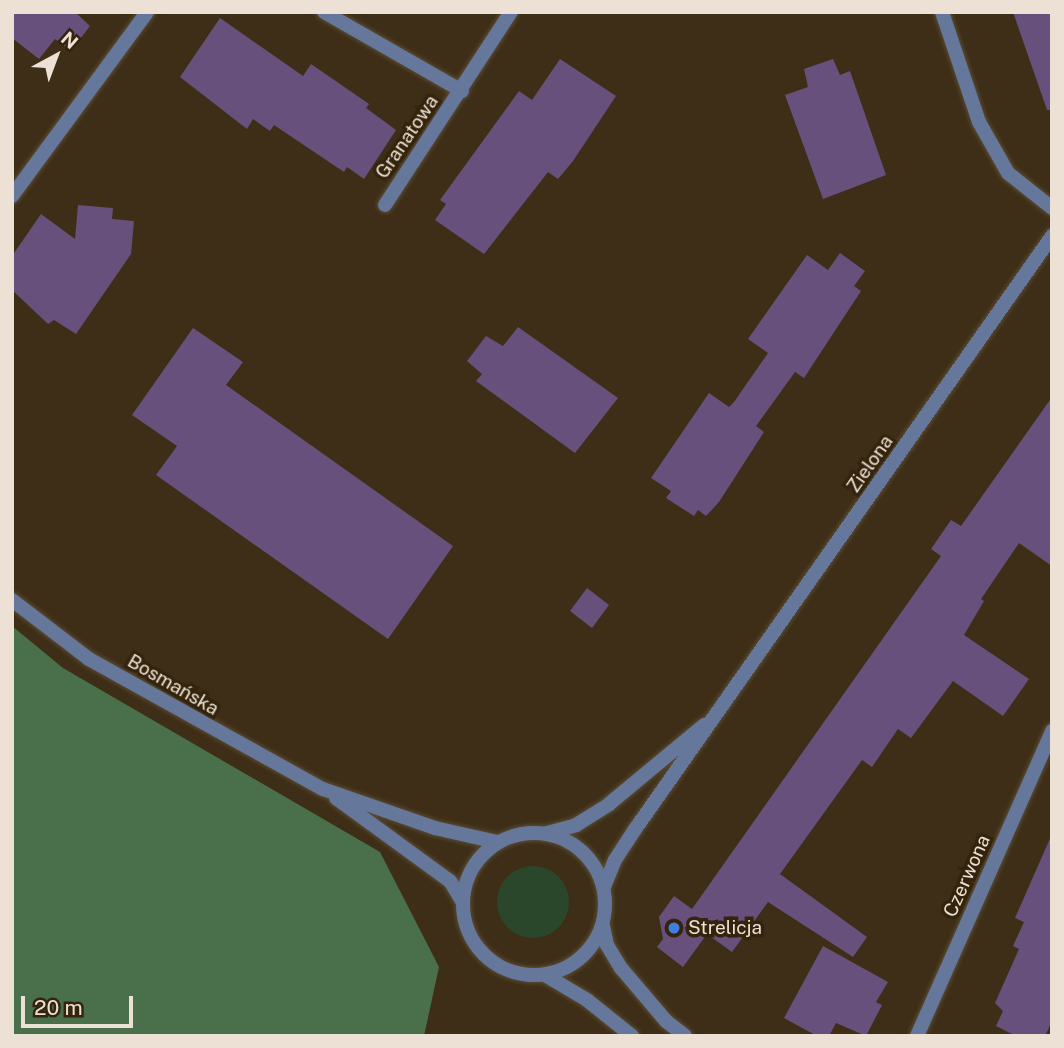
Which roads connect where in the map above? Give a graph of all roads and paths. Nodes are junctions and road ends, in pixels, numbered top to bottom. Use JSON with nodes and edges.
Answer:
{"nodes":[{"id":1,"x":147,"y":12,"type":"edge"},
{"id":2,"x":324,"y":12,"type":"edge"},
{"id":3,"x":511,"y":12,"type":"edge"},
{"id":4,"x":942,"y":12,"type":"edge"},
{"id":5,"x":462,"y":91,"type":"junction"},
{"id":6,"x":12,"y":196,"type":"edge"},
{"id":7,"x":385,"y":205,"type":"dead end"},
{"id":8,"x":1052,"y":208,"type":"edge"},
{"id":9,"x":1052,"y":236,"type":"edge"},
{"id":10,"x":12,"y":600,"type":"edge"},
{"id":11,"x":719,"y":713,"type":"junction"},
{"id":12,"x":1052,"y":731,"type":"edge"},
{"id":13,"x":323,"y":789,"type":"junction"},
{"id":14,"x":547,"y":833,"type":"junction"},
{"id":15,"x":497,"y":842,"type":"junction"},
{"id":16,"x":604,"y":887,"type":"junction"},
{"id":17,"x":462,"y":901,"type":"junction"},
{"id":18,"x":603,"y":926,"type":"junction"},
{"id":19,"x":545,"y":975,"type":"junction"},
{"id":20,"x":632,"y":1036,"type":"edge"},
{"id":21,"x":685,"y":1036,"type":"edge"},
{"id":22,"x":917,"y":1036,"type":"edge"}],
"edges":[{"from":1,"to":6,"type":"street"},
{"from":2,"to":5,"type":"street","name":"Granatowa"},
{"from":3,"to":5,"type":"street","name":"Granatowa"},
{"from":4,"to":8,"type":"street"},
{"from":5,"to":7,"type":"street","name":"Granatowa"},
{"from":9,"to":11,"type":"street","name":"Zielona"},
{"from":10,"to":13,"type":"street","name":"Bosmańska"},
{"from":11,"to":14,"type":"street","name":"Zielona"},
{"from":11,"to":16,"type":"street","name":"Zielona"},
{"from":12,"to":22,"type":"street","name":"Czerwona"},
{"from":13,"to":15,"type":"street","name":"Bosmańska"},
{"from":13,"to":17,"type":"street","name":"Bosmańska"},
{"from":14,"to":15,"type":"street"},
{"from":14,"to":16,"type":"street"},
{"from":15,"to":17,"type":"street"},
{"from":16,"to":18,"type":"street"},
{"from":17,"to":19,"type":"street"},
{"from":18,"to":19,"type":"street"},
{"from":18,"to":21,"type":"street"},
{"from":19,"to":20,"type":"street"}]}
